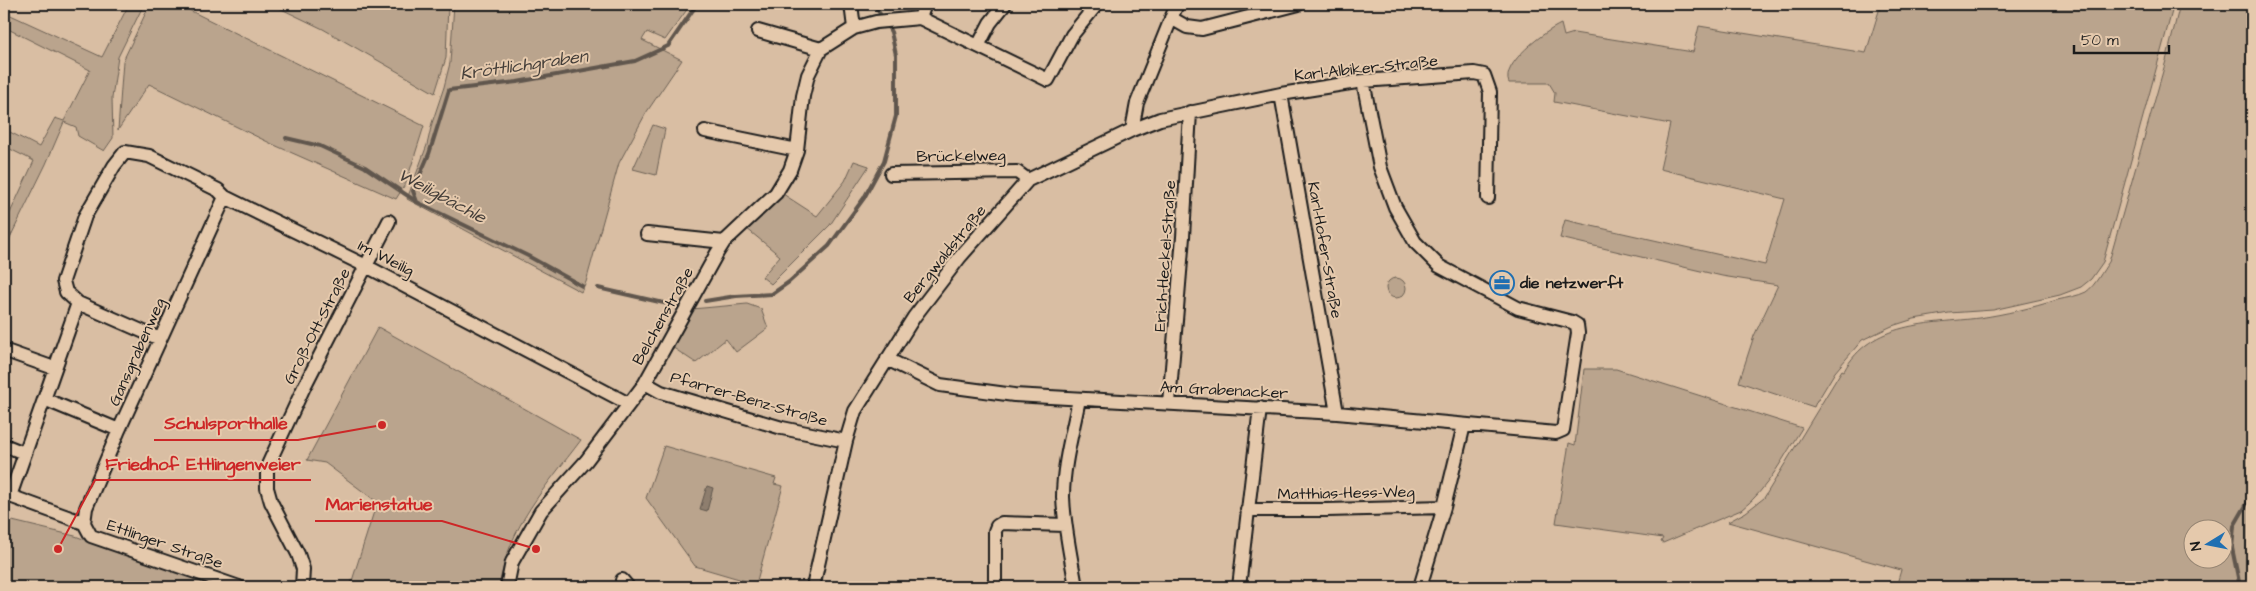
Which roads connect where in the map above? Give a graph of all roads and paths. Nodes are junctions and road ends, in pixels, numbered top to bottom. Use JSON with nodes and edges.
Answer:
{"nodes":[{"id":1,"x":852,"y":4,"type":"edge"},
{"id":2,"x":925,"y":4,"type":"edge"},
{"id":3,"x":1005,"y":4,"type":"edge"},
{"id":4,"x":1097,"y":4,"type":"edge"},
{"id":5,"x":1177,"y":4,"type":"edge"},
{"id":6,"x":1299,"y":4,"type":"edge"},
{"id":7,"x":920,"y":18,"type":"junction"},
{"id":8,"x":1171,"y":18,"type":"junction"},
{"id":9,"x":854,"y":28,"type":"junction"},
{"id":10,"x":758,"y":30,"type":"dead end"},
{"id":11,"x":978,"y":46,"type":"junction"},
{"id":12,"x":821,"y":49,"type":"junction"},
{"id":13,"x":1363,"y":81,"type":"junction"},
{"id":14,"x":1281,"y":94,"type":"junction"},
{"id":15,"x":1190,"y":112,"type":"junction"},
{"id":16,"x":1132,"y":130,"type":"junction"},
{"id":17,"x":706,"y":131,"type":"dead end"},
{"id":18,"x":796,"y":150,"type":"junction"},
{"id":19,"x":892,"y":174,"type":"dead end"},
{"id":20,"x":1028,"y":180,"type":"junction"},
{"id":21,"x":225,"y":196,"type":"junction"},
{"id":22,"x":1488,"y":198,"type":"dead end"},
{"id":23,"x":389,"y":220,"type":"dead end"},
{"id":24,"x":648,"y":234,"type":"dead end"},
{"id":25,"x":724,"y":242,"type":"junction"},
{"id":26,"x":366,"y":266,"type":"junction"},
{"id":27,"x":78,"y":303,"type":"junction"},
{"id":28,"x":160,"y":339,"type":"junction"},
{"id":29,"x":9,"y":352,"type":"dead end"},
{"id":30,"x":887,"y":359,"type":"junction"},
{"id":31,"x":54,"y":368,"type":"junction"},
{"id":32,"x":645,"y":383,"type":"junction"},
{"id":33,"x":44,"y":399,"type":"junction"},
{"id":34,"x":1079,"y":399,"type":"junction"},
{"id":35,"x":1169,"y":403,"type":"junction"},
{"id":36,"x":629,"y":404,"type":"junction"},
{"id":37,"x":1260,"y":408,"type":"junction"},
{"id":38,"x":1337,"y":413,"type":"junction"},
{"id":39,"x":1464,"y":425,"type":"junction"},
{"id":40,"x":119,"y":430,"type":"junction"},
{"id":41,"x":846,"y":442,"type":"junction"},
{"id":42,"x":4,"y":445,"type":"edge"},
{"id":43,"x":24,"y":453,"type":"junction"},
{"id":44,"x":7,"y":498,"type":"edge"},
{"id":45,"x":1444,"y":508,"type":"junction"},
{"id":46,"x":1247,"y":510,"type":"junction"},
{"id":47,"x":84,"y":523,"type":"junction"},
{"id":48,"x":1065,"y":525,"type":"junction"},
{"id":49,"x":239,"y":587,"type":"edge"},
{"id":50,"x":302,"y":587,"type":"edge"},
{"id":51,"x":507,"y":587,"type":"edge"},
{"id":52,"x":813,"y":587,"type":"edge"},
{"id":53,"x":995,"y":587,"type":"edge"},
{"id":54,"x":1076,"y":587,"type":"edge"},
{"id":55,"x":1239,"y":587,"type":"edge"},
{"id":56,"x":1420,"y":587,"type":"edge"}],
"edges":[{"from":1,"to":9,"type":"street"},
{"from":2,"to":7,"type":"street"},
{"from":3,"to":11,"type":"street"},
{"from":4,"to":11,"type":"street"},
{"from":5,"to":8,"type":"street"},
{"from":6,"to":8,"type":"street"},
{"from":7,"to":9,"type":"street"},
{"from":7,"to":11,"type":"street"},
{"from":8,"to":16,"type":"street"},
{"from":9,"to":12,"type":"street"},
{"from":10,"to":12,"type":"street"},
{"from":12,"to":18,"type":"street","name":"Belchenstraße"},
{"from":13,"to":14,"type":"street","name":"Karl-Albiker-Straße"},
{"from":13,"to":22,"type":"street","name":"Karl-Albiker-Straße"},
{"from":13,"to":39,"type":"street","name":"Am Grabenacker"},
{"from":14,"to":15,"type":"street","name":"Karl-Albiker-Straße"},
{"from":14,"to":38,"type":"street","name":"Karl-Hofer-Straße"},
{"from":15,"to":16,"type":"street","name":"Karl-Albiker-Straße"},
{"from":15,"to":35,"type":"street","name":"Erich-Heckel-Straße"},
{"from":16,"to":20,"type":"street","name":"Bergwaldstraße"},
{"from":17,"to":18,"type":"street"},
{"from":18,"to":25,"type":"street","name":"Belchenstraße"},
{"from":19,"to":20,"type":"street","name":"Brückelweg"},
{"from":20,"to":30,"type":"street","name":"Bergwaldstraße"},
{"from":21,"to":26,"type":"street","name":"Im Weilig"},
{"from":21,"to":27,"type":"street","name":"Im Weilig"},
{"from":21,"to":28,"type":"street","name":"Gansgrabenweg"},
{"from":23,"to":26,"type":"street","name":"Groß-Ott-Straße"},
{"from":24,"to":25,"type":"street"},
{"from":25,"to":32,"type":"street","name":"Belchenstraße"},
{"from":26,"to":36,"type":"street","name":"Im Weilig"},
{"from":26,"to":50,"type":"street","name":"Groß-Ott-Straße"},
{"from":27,"to":28,"type":"street"},
{"from":27,"to":31,"type":"street"},
{"from":28,"to":40,"type":"street","name":"Gansgrabenweg"},
{"from":29,"to":31,"type":"street"},
{"from":30,"to":34,"type":"street","name":"Am Grabenacker"},
{"from":30,"to":41,"type":"street","name":"Bergwaldstraße"},
{"from":31,"to":33,"type":"street"},
{"from":32,"to":36,"type":"street","name":"Belchenstraße"},
{"from":32,"to":41,"type":"street","name":"Pfarrer-Benz-Straße"},
{"from":33,"to":40,"type":"street"},
{"from":33,"to":43,"type":"street"},
{"from":34,"to":35,"type":"street","name":"Am Grabenacker"},
{"from":34,"to":48,"type":"street"},
{"from":35,"to":37,"type":"street","name":"Am Grabenacker"},
{"from":36,"to":51,"type":"street","name":"Belchenstraße"},
{"from":37,"to":38,"type":"street","name":"Am Grabenacker"},
{"from":37,"to":46,"type":"street"},
{"from":38,"to":39,"type":"street","name":"Am Grabenacker"},
{"from":39,"to":45,"type":"street"},
{"from":40,"to":47,"type":"street","name":"Gansgrabenweg"},
{"from":41,"to":52,"type":"street","name":"Bergwaldstraße"},
{"from":42,"to":43,"type":"street"},
{"from":43,"to":44,"type":"street"},
{"from":44,"to":47,"type":"street","name":"Ettlinger Straße"},
{"from":45,"to":46,"type":"street","name":"Matthias-Hess-Weg"},
{"from":45,"to":56,"type":"street"},
{"from":46,"to":55,"type":"street"},
{"from":47,"to":49,"type":"street","name":"Ettlinger Straße"},
{"from":48,"to":53,"type":"street"},
{"from":48,"to":54,"type":"street"}]}
